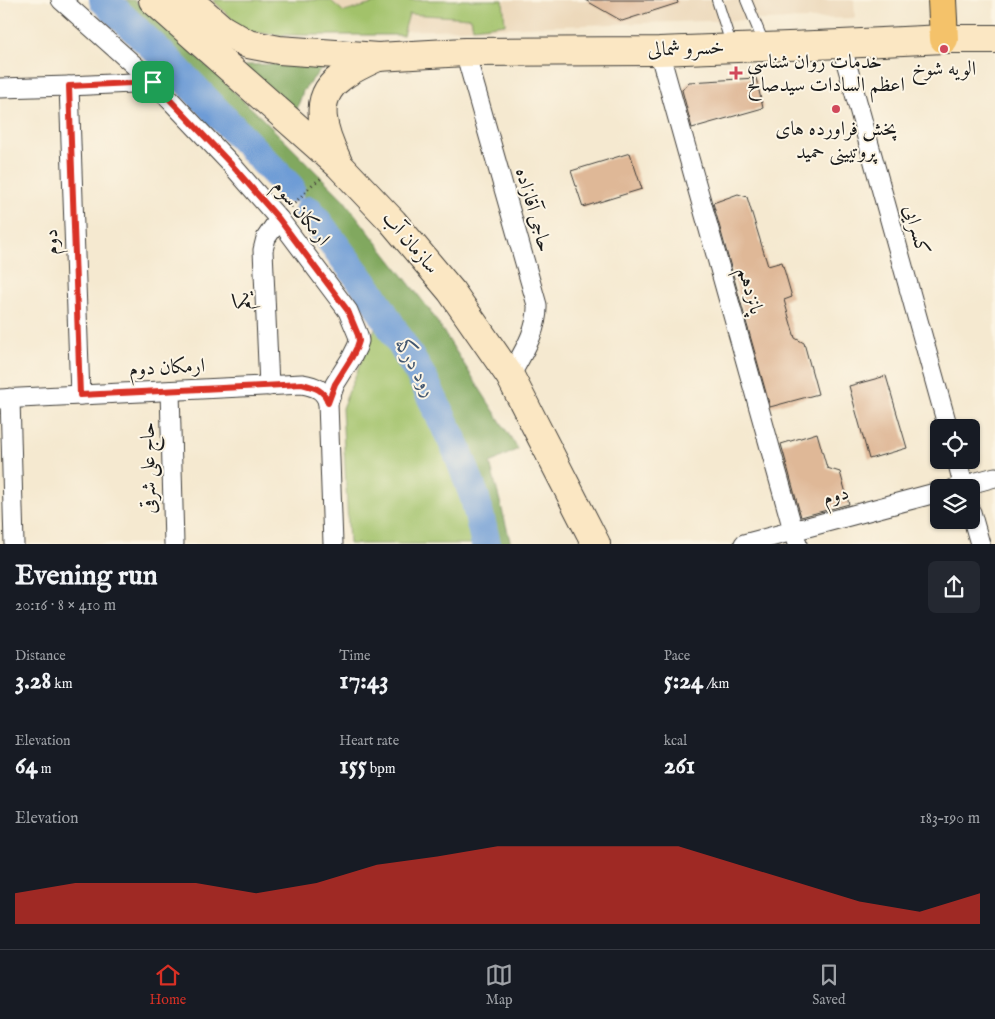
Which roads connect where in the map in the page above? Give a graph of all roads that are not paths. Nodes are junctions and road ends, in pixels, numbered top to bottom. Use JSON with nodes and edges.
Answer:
{"nodes":[{"id":1,"x":61,"y":0,"type":"edge"},
{"id":2,"x":153,"y":0,"type":"edge"},
{"id":3,"x":189,"y":0,"type":"edge"},
{"id":4,"x":717,"y":0,"type":"edge"},
{"id":5,"x":746,"y":0,"type":"edge"},
{"id":6,"x":942,"y":0,"type":"edge"},
{"id":7,"x":944,"y":39,"type":"junction"},
{"id":8,"x":995,"y":39,"type":"edge"},
{"id":9,"x":841,"y":44,"type":"junction"},
{"id":10,"x":765,"y":47,"type":"junction"},
{"id":11,"x":732,"y":48,"type":"junction"},
{"id":12,"x":660,"y":51,"type":"junction"},
{"id":13,"x":465,"y":52,"type":"junction"},
{"id":14,"x":378,"y":56,"type":"junction"},
{"id":15,"x":153,"y":82,"type":"junction"},
{"id":16,"x":69,"y":86,"type":"junction"},
{"id":17,"x":0,"y":88,"type":"edge"},
{"id":18,"x":339,"y":165,"type":"junction"},
{"id":19,"x":284,"y":214,"type":"junction"},
{"id":20,"x":510,"y":376,"type":"junction"},
{"id":21,"x":269,"y":386,"type":"junction"},
{"id":22,"x":170,"y":391,"type":"junction"},
{"id":23,"x":80,"y":395,"type":"junction"},
{"id":24,"x":5,"y":399,"type":"edge"},
{"id":25,"x":328,"y":403,"type":"junction"},
{"id":26,"x":945,"y":419,"type":"edge"},
{"id":27,"x":995,"y":477,"type":"edge"},
{"id":28,"x":980,"y":481,"type":"edge"},
{"id":29,"x":930,"y":495,"type":"edge"},
{"id":30,"x":976,"y":529,"type":"edge"},
{"id":31,"x":795,"y":537,"type":"edge"},
{"id":32,"x":14,"y":544,"type":"edge"},
{"id":33,"x":174,"y":544,"type":"edge"},
{"id":34,"x":332,"y":544,"type":"edge"},
{"id":35,"x":596,"y":544,"type":"edge"},
{"id":36,"x":744,"y":544,"type":"edge"},
{"id":37,"x":980,"y":544,"type":"edge"}],
"edges":[{"from":1,"to":15,"type":"street","name":"ارمکان سوم"},
{"from":2,"to":18,"type":"main road","name":"سازمان آب"},
{"from":3,"to":14,"type":"main road"},
{"from":4,"to":11,"type":"lane"},
{"from":5,"to":10,"type":"lane"},
{"from":6,"to":7,"type":"main road"},
{"from":7,"to":8,"type":"main road","name":"خسرو شمالی"},
{"from":7,"to":9,"type":"main road","name":"خسرو شمالی"},
{"from":9,"to":10,"type":"main road","name":"خسرو شمالی"},
{"from":9,"to":26,"type":"street","name":"کسرایی"},
{"from":10,"to":11,"type":"main road","name":"خسرو شمالی"},
{"from":11,"to":12,"type":"main road","name":"خسرو شمالی"},
{"from":12,"to":13,"type":"main road","name":"خسرو شمالی"},
{"from":12,"to":31,"type":"street","name":"پانزدهم"},
{"from":13,"to":14,"type":"main road","name":"خسرو شمالی"},
{"from":13,"to":20,"type":"street","name":"حاجی آقازاده"},
{"from":14,"to":18,"type":"main road"},
{"from":15,"to":16,"type":"street"},
{"from":15,"to":19,"type":"street","name":"ارمکان سوم"},
{"from":16,"to":17,"type":"street"},
{"from":16,"to":23,"type":"street","name":"دوم"},
{"from":18,"to":20,"type":"main road","name":"سازمان آب"},
{"from":19,"to":21,"type":"street","name":"یکم"},
{"from":19,"to":25,"type":"street","name":"ارمکان سوم"},
{"from":20,"to":35,"type":"main road","name":"سازمان آب"},
{"from":21,"to":22,"type":"street","name":"ارمکان دوم"},
{"from":21,"to":25,"type":"street","name":"ارمکان دوم"},
{"from":22,"to":23,"type":"street","name":"ارمکان دوم"},
{"from":22,"to":33,"type":"street","name":"حاج علی شرقی"},
{"from":23,"to":24,"type":"street","name":"ارمکان دوم"},
{"from":24,"to":32,"type":"street"},
{"from":25,"to":34,"type":"street","name":"ارمکان سوم"},
{"from":27,"to":28,"type":"street"},
{"from":29,"to":31,"type":"street","name":"دوم"},
{"from":30,"to":37,"type":"street"},
{"from":31,"to":36,"type":"street","name":"دوم"}]}
